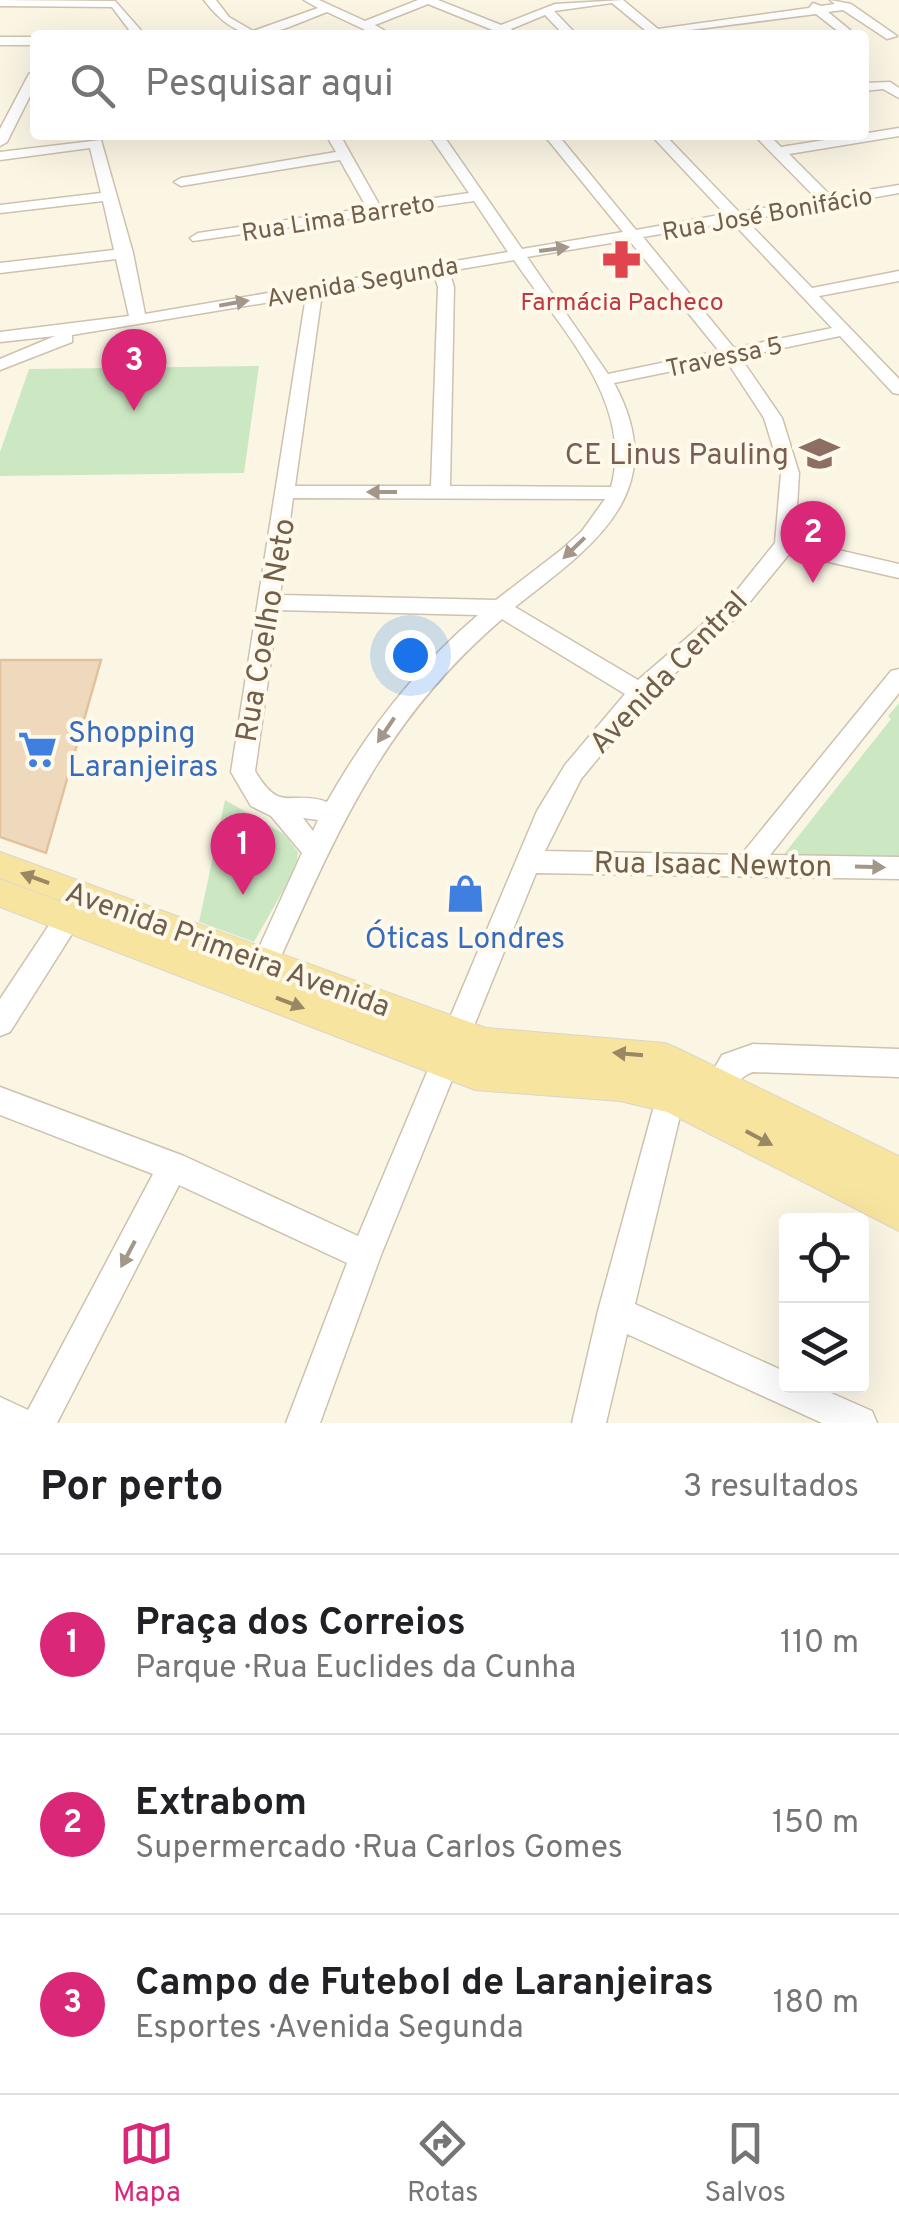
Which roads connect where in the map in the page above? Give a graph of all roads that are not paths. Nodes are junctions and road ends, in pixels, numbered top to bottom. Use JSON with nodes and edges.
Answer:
{"nodes":[{"id":1,"x":210,"y":0,"type":"edge"},
{"id":2,"x":310,"y":0,"type":"edge"},
{"id":3,"x":428,"y":0,"type":"edge"},
{"id":4,"x":613,"y":0,"type":"edge"},
{"id":5,"x":802,"y":0,"type":"edge"},
{"id":6,"x":73,"y":1,"type":"edge"},
{"id":7,"x":0,"y":2,"type":"edge"},
{"id":8,"x":841,"y":3,"type":"edge"},
{"id":9,"x":325,"y":9,"type":"junction"},
{"id":10,"x":818,"y":9,"type":"junction"},
{"id":11,"x":546,"y":10,"type":"junction"},
{"id":12,"x":364,"y":26,"type":"junction"},
{"id":13,"x":502,"y":29,"type":"joint"},
{"id":14,"x":136,"y":30,"type":"edge"},
{"id":15,"x":243,"y":30,"type":"edge"},
{"id":16,"x":266,"y":30,"type":"edge"},
{"id":17,"x":374,"y":30,"type":"edge"},
{"id":18,"x":566,"y":30,"type":"edge"},
{"id":19,"x":653,"y":30,"type":"edge"},
{"id":20,"x":684,"y":30,"type":"edge"},
{"id":21,"x":844,"y":30,"type":"edge"},
{"id":22,"x":0,"y":41,"type":"edge"},
{"id":23,"x":30,"y":41,"type":"edge"},
{"id":24,"x":877,"y":42,"type":"dead end"},
{"id":25,"x":30,"y":84,"type":"edge"},
{"id":26,"x":869,"y":86,"type":"edge"},
{"id":27,"x":899,"y":94,"type":"edge"},
{"id":28,"x":899,"y":132,"type":"edge"},
{"id":29,"x":869,"y":137,"type":"edge"},
{"id":30,"x":336,"y":140,"type":"edge"},
{"id":31,"x":439,"y":140,"type":"edge"},
{"id":32,"x":556,"y":140,"type":"edge"},
{"id":33,"x":663,"y":140,"type":"edge"},
{"id":34,"x":766,"y":140,"type":"edge"},
{"id":35,"x":851,"y":140,"type":"edge"},
{"id":36,"x":0,"y":142,"type":"edge"},
{"id":37,"x":779,"y":152,"type":"junction"},
{"id":38,"x":344,"y":155,"type":"junction"},
{"id":39,"x":0,"y":156,"type":"edge"},
{"id":40,"x":181,"y":182,"type":"dead end"},
{"id":41,"x":899,"y":189,"type":"edge"},
{"id":42,"x":110,"y":196,"type":"junction"},
{"id":43,"x":478,"y":196,"type":"junction"},
{"id":44,"x":828,"y":201,"type":"junction"},
{"id":45,"x":0,"y":209,"type":"edge"},
{"id":46,"x":375,"y":210,"type":"junction"},
{"id":47,"x":737,"y":218,"type":"junction"},
{"id":48,"x":634,"y":237,"type":"junction"},
{"id":49,"x":198,"y":238,"type":"dead end"},
{"id":50,"x":125,"y":254,"type":"junction"},
{"id":51,"x":517,"y":254,"type":"junction"},
{"id":52,"x":0,"y":268,"type":"edge"},
{"id":53,"x":440,"y":268,"type":"junction"},
{"id":54,"x":899,"y":276,"type":"edge"},
{"id":55,"x":316,"y":289,"type":"junction"},
{"id":56,"x":808,"y":292,"type":"junction"},
{"id":57,"x":138,"y":320,"type":"junction"},
{"id":58,"x":90,"y":328,"type":"junction"},
{"id":59,"x":845,"y":330,"type":"junction"},
{"id":60,"x":0,"y":340,"type":"edge"},
{"id":61,"x":732,"y":355,"type":"junction"},
{"id":62,"x":899,"y":363,"type":"edge"},
{"id":63,"x":1,"y":364,"type":"edge"},
{"id":64,"x":880,"y":368,"type":"junction"},
{"id":65,"x":602,"y":380,"type":"junction"},
{"id":66,"x":899,"y":389,"type":"edge"},
{"id":67,"x":288,"y":492,"type":"junction"},
{"id":68,"x":440,"y":492,"type":"junction"},
{"id":69,"x":620,"y":493,"type":"junction"},
{"id":70,"x":785,"y":545,"type":"junction"},
{"id":71,"x":899,"y":571,"type":"edge"},
{"id":72,"x":272,"y":602,"type":"junction"},
{"id":73,"x":500,"y":608,"type":"junction"},
{"id":74,"x":899,"y":677,"type":"edge"},
{"id":75,"x":640,"y":692,"type":"junction"},
{"id":76,"x":280,"y":809,"type":"junction"},
{"id":77,"x":334,"y":815,"type":"junction"},
{"id":78,"x":314,"y":850,"type":"junction"},
{"id":79,"x":527,"y":862,"type":"junction"},
{"id":80,"x":749,"y":864,"type":"junction"},
{"id":81,"x":0,"y":866,"type":"edge"},
{"id":82,"x":899,"y":868,"type":"edge"},
{"id":83,"x":0,"y":893,"type":"edge"},
{"id":84,"x":68,"y":918,"type":"junction"},
{"id":85,"x":265,"y":963,"type":"junction"},
{"id":86,"x":0,"y":1023,"type":"edge"},
{"id":87,"x":449,"y":1047,"type":"junction"},
{"id":88,"x":899,"y":1063,"type":"edge"},
{"id":89,"x":720,"y":1083,"type":"junction"},
{"id":90,"x":671,"y":1095,"type":"junction"},
{"id":91,"x":0,"y":1101,"type":"edge"},
{"id":92,"x":173,"y":1167,"type":"junction"},
{"id":93,"x":899,"y":1175,"type":"edge"},
{"id":94,"x":899,"y":1212,"type":"edge"},
{"id":95,"x":365,"y":1255,"type":"junction"},
{"id":96,"x":614,"y":1311,"type":"junction"},
{"id":97,"x":0,"y":1414,"type":"edge"},
{"id":98,"x":19,"y":1423,"type":"edge"},
{"id":99,"x":39,"y":1423,"type":"edge"},
{"id":100,"x":303,"y":1423,"type":"edge"},
{"id":101,"x":589,"y":1423,"type":"edge"},
{"id":102,"x":860,"y":1423,"type":"edge"}],
"edges":[{"from":1,"to":15,"type":"street"},
{"from":2,"to":9,"type":"street"},
{"from":3,"to":12,"type":"street"},
{"from":3,"to":13,"type":"street"},
{"from":4,"to":11,"type":"street"},
{"from":4,"to":19,"type":"street"},
{"from":5,"to":10,"type":"street"},
{"from":6,"to":7,"type":"street"},
{"from":6,"to":14,"type":"street"},
{"from":8,"to":10,"type":"street"},
{"from":8,"to":24,"type":"street"},
{"from":9,"to":12,"type":"street"},
{"from":9,"to":16,"type":"street"},
{"from":10,"to":20,"type":"street"},
{"from":10,"to":21,"type":"street"},
{"from":11,"to":13,"type":"street"},
{"from":11,"to":18,"type":"street"},
{"from":12,"to":17,"type":"street"},
{"from":22,"to":23,"type":"street"},
{"from":25,"to":36,"type":"street"},
{"from":26,"to":27,"type":"street"},
{"from":28,"to":29,"type":"street"},
{"from":30,"to":38,"type":"street"},
{"from":31,"to":43,"type":"street"},
{"from":32,"to":48,"type":"street"},
{"from":33,"to":47,"type":"street"},
{"from":34,"to":37,"type":"street"},
{"from":35,"to":37,"type":"street"},
{"from":37,"to":44,"type":"street"},
{"from":38,"to":40,"type":"street"},
{"from":38,"to":46,"type":"street"},
{"from":39,"to":42,"type":"street"},
{"from":41,"to":44,"type":"street","name":"Rua José Bonifácio"},
{"from":42,"to":45,"type":"street"},
{"from":42,"to":50,"type":"street"},
{"from":43,"to":46,"type":"street","name":"Rua Lima Barreto"},
{"from":43,"to":51,"type":"street"},
{"from":44,"to":47,"type":"street","name":"Rua José Bonifácio"},
{"from":46,"to":49,"type":"street","name":"Rua Lima Barreto"},
{"from":47,"to":48,"type":"street","name":"Rua José Bonifácio"},
{"from":47,"to":56,"type":"street"},
{"from":51,"to":48,"type":"street","name":"Avenida Segunda","one_way":true},
{"from":48,"to":61,"type":"street"},
{"from":50,"to":52,"type":"street"},
{"from":50,"to":57,"type":"street"},
{"from":51,"to":53,"type":"street","name":"Avenida Segunda"},
{"from":51,"to":65,"type":"street"},
{"from":53,"to":55,"type":"street","name":"Avenida Segunda"},
{"from":53,"to":68,"type":"street"},
{"from":54,"to":56,"type":"street"},
{"from":57,"to":55,"type":"street","name":"Avenida Segunda","one_way":true},
{"from":55,"to":67,"type":"street","name":"Rua Coelho Neto"},
{"from":56,"to":59,"type":"street"},
{"from":57,"to":58,"type":"street","name":"Avenida Segunda"},
{"from":58,"to":60,"type":"street"},
{"from":58,"to":63,"type":"street"},
{"from":59,"to":61,"type":"street","name":"Travessa 5"},
{"from":59,"to":64,"type":"street"},
{"from":60,"to":63,"type":"street"},
{"from":61,"to":65,"type":"street","name":"Travessa 5"},
{"from":61,"to":70,"type":"street"},
{"from":62,"to":64,"type":"street"},
{"from":64,"to":66,"type":"street"},
{"from":65,"to":69,"type":"street"},
{"from":68,"to":67,"type":"street","one_way":true},
{"from":67,"to":72,"type":"street","name":"Rua Coelho Neto"},
{"from":68,"to":69,"type":"street"},
{"from":69,"to":73,"type":"street","one_way":true},
{"from":70,"to":71,"type":"street"},
{"from":70,"to":75,"type":"street","name":"Avenida Central"},
{"from":72,"to":73,"type":"street"},
{"from":72,"to":76,"type":"street","name":"Rua Coelho Neto"},
{"from":73,"to":75,"type":"street"},
{"from":73,"to":77,"type":"street","one_way":true},
{"from":74,"to":80,"type":"street"},
{"from":75,"to":79,"type":"street","name":"Avenida Central"},
{"from":76,"to":77,"type":"street"},
{"from":76,"to":78,"type":"street","name":"Rua Coelho Neto"},
{"from":77,"to":78,"type":"street"},
{"from":78,"to":85,"type":"street"},
{"from":79,"to":80,"type":"street","name":"Rua Isaac Newton"},
{"from":79,"to":87,"type":"street","name":"Avenida Central"},
{"from":80,"to":82,"type":"street","name":"Rua Isaac Newton","one_way":true},
{"from":85,"to":81,"type":"main road","name":"Avenida Primeira Avenida","one_way":true},
{"from":83,"to":84,"type":"main road","name":"Avenida Primeira Avenida"},
{"from":84,"to":86,"type":"street"},
{"from":84,"to":87,"type":"main road","name":"Avenida Primeira Avenida","one_way":true},
{"from":85,"to":87,"type":"main road","name":"Avenida Primeira Avenida"},
{"from":89,"to":87,"type":"main road","one_way":true},
{"from":87,"to":90,"type":"main road"},
{"from":87,"to":95,"type":"street","name":"Avenida Central"},
{"from":88,"to":89,"type":"street"},
{"from":89,"to":93,"type":"main road"},
{"from":90,"to":94,"type":"main road","one_way":true},
{"from":90,"to":96,"type":"street"},
{"from":91,"to":92,"type":"street"},
{"from":92,"to":95,"type":"street"},
{"from":92,"to":99,"type":"street","one_way":true},
{"from":95,"to":100,"type":"street","name":"Avenida Central"},
{"from":96,"to":101,"type":"street"},
{"from":96,"to":102,"type":"street"},
{"from":97,"to":98,"type":"street"}]}
